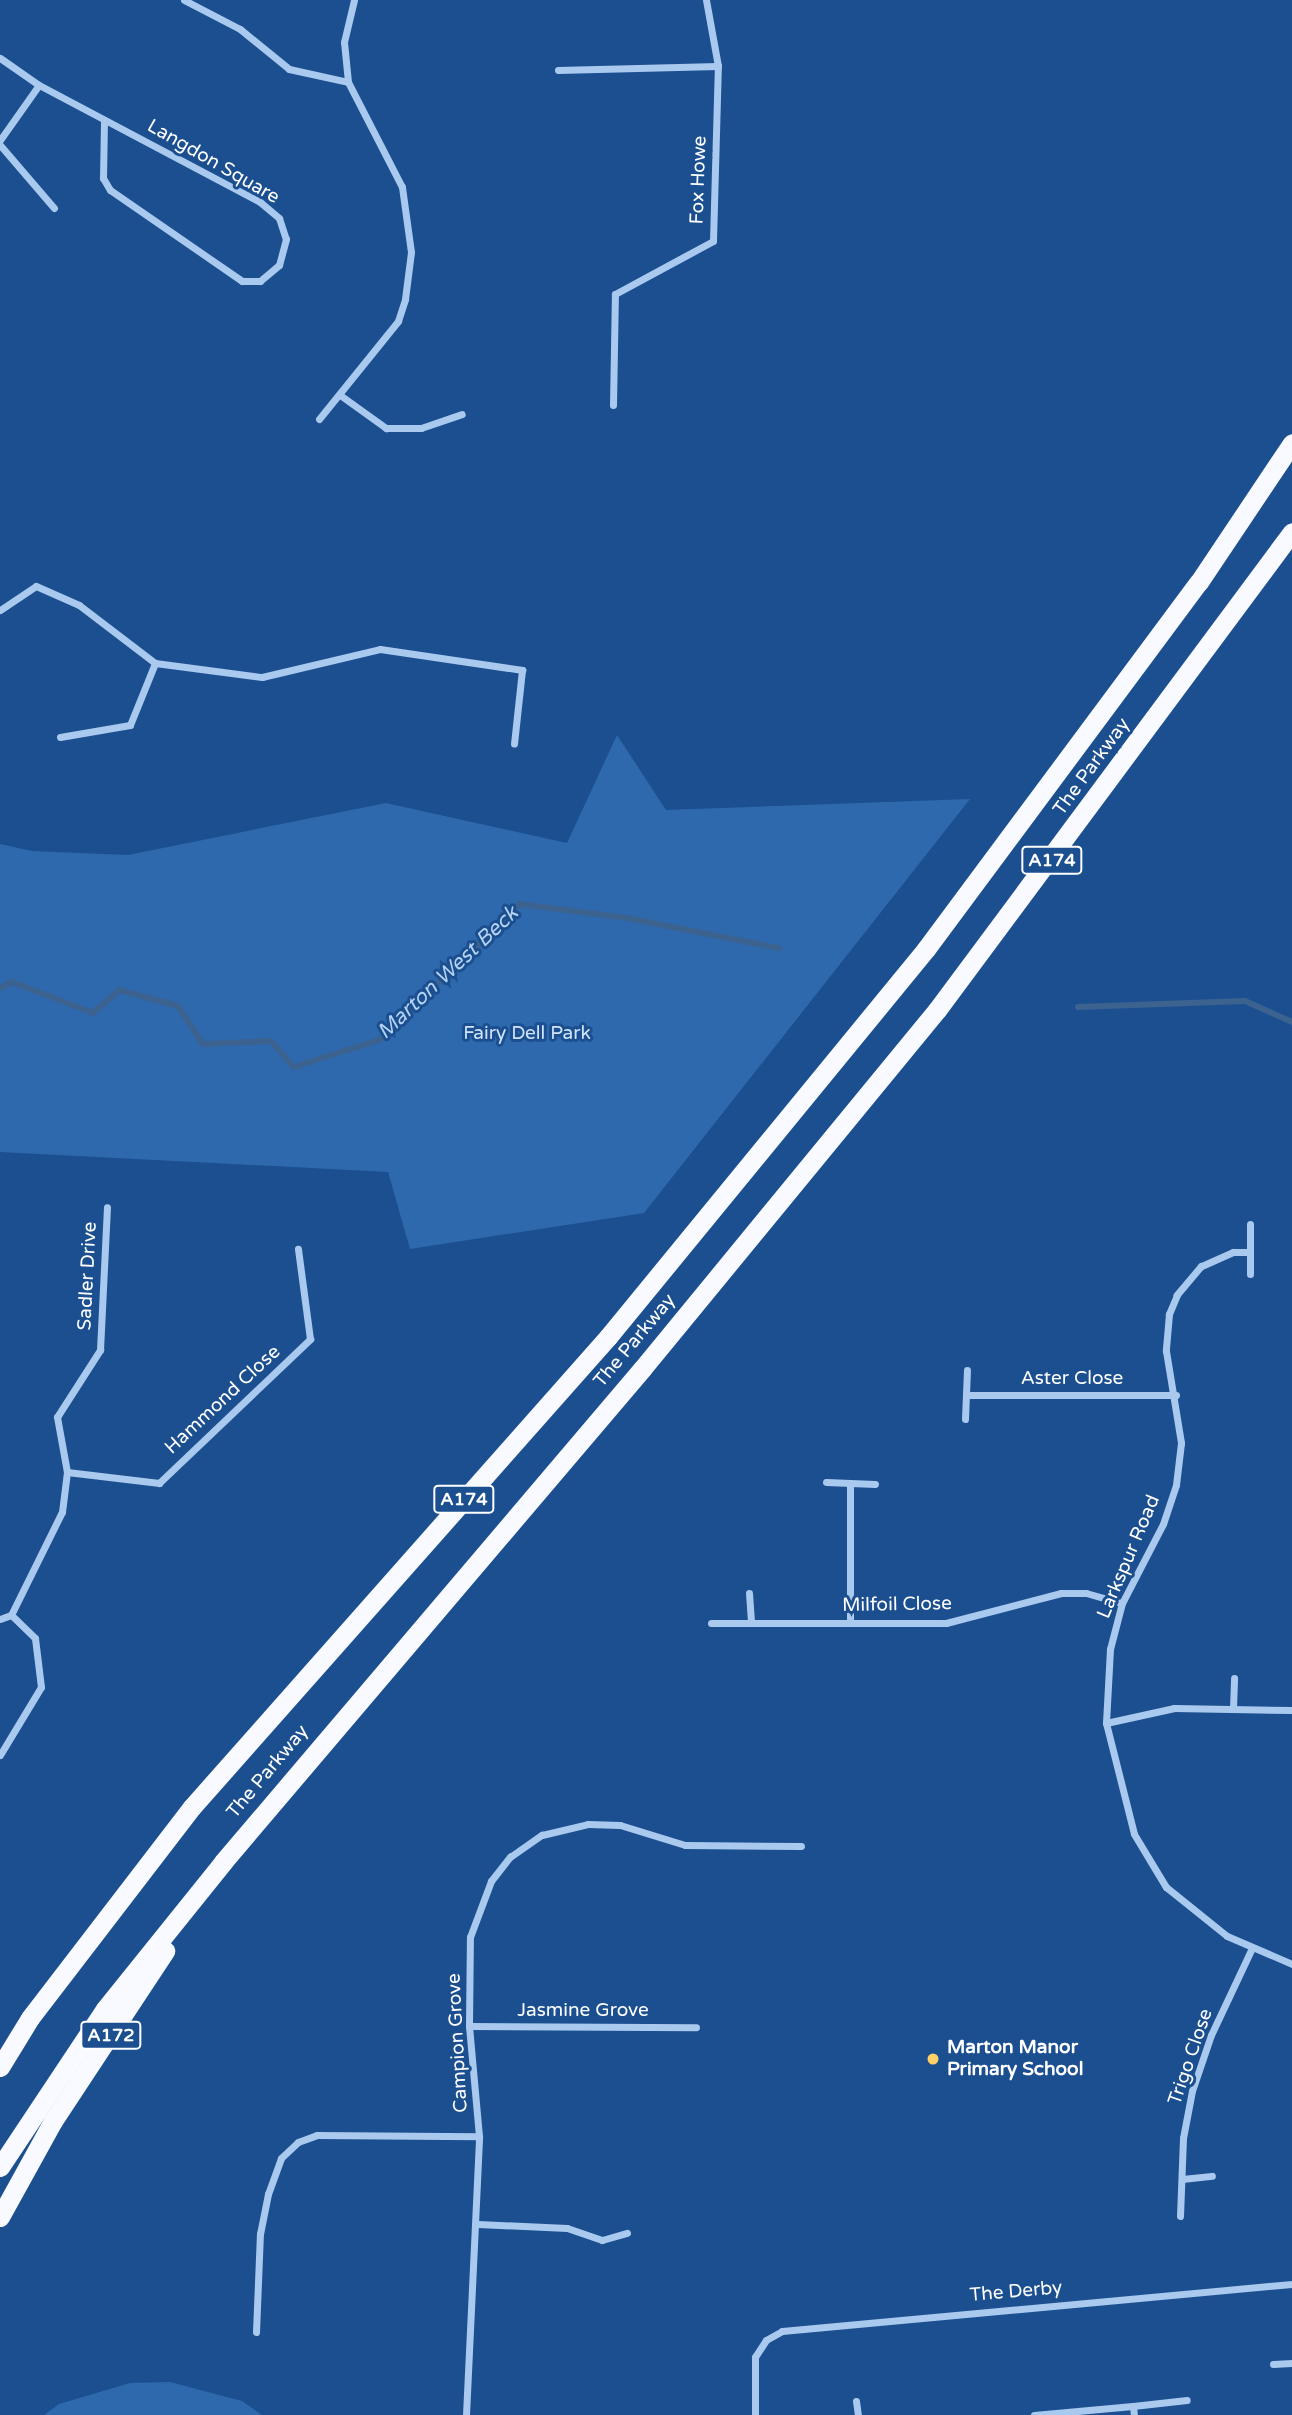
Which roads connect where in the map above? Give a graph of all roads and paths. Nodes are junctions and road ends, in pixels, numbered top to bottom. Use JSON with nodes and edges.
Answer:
{"nodes":[{"id":1,"x":184,"y":0,"type":"edge"},
{"id":2,"x":354,"y":0,"type":"edge"},
{"id":3,"x":706,"y":0,"type":"edge"},
{"id":4,"x":0,"y":58,"type":"edge"},
{"id":5,"x":718,"y":66,"type":"junction"},
{"id":6,"x":558,"y":71,"type":"dead end"},
{"id":7,"x":348,"y":82,"type":"junction"},
{"id":8,"x":39,"y":85,"type":"junction"},
{"id":9,"x":104,"y":120,"type":"junction"},
{"id":10,"x":0,"y":140,"type":"edge"},
{"id":11,"x":0,"y":145,"type":"edge"},
{"id":12,"x":54,"y":208,"type":"dead end"},
{"id":13,"x":340,"y":395,"type":"junction"},
{"id":14,"x":613,"y":405,"type":"dead end"},
{"id":15,"x":462,"y":414,"type":"dead end"},
{"id":16,"x":319,"y":419,"type":"dead end"},
{"id":17,"x":1292,"y":443,"type":"edge"},
{"id":18,"x":1292,"y":532,"type":"edge"},
{"id":19,"x":0,"y":610,"type":"edge"},
{"id":20,"x":155,"y":663,"type":"junction"},
{"id":21,"x":60,"y":737,"type":"dead end"},
{"id":22,"x":514,"y":744,"type":"dead end"},
{"id":23,"x":107,"y":1207,"type":"dead end"},
{"id":24,"x":1250,"y":1224,"type":"dead end"},
{"id":25,"x":298,"y":1249,"type":"dead end"},
{"id":26,"x":1249,"y":1252,"type":"junction"},
{"id":27,"x":1250,"y":1274,"type":"dead end"},
{"id":28,"x":967,"y":1370,"type":"dead end"},
{"id":29,"x":967,"y":1395,"type":"junction"},
{"id":30,"x":1176,"y":1395,"type":"junction"},
{"id":31,"x":965,"y":1419,"type":"dead end"},
{"id":32,"x":67,"y":1472,"type":"junction"},
{"id":33,"x":826,"y":1482,"type":"dead end"},
{"id":34,"x":850,"y":1483,"type":"junction"},
{"id":35,"x":875,"y":1484,"type":"dead end"},
{"id":36,"x":749,"y":1593,"type":"dead end"},
{"id":37,"x":1122,"y":1603,"type":"junction"},
{"id":38,"x":10,"y":1615,"type":"junction"},
{"id":39,"x":0,"y":1619,"type":"edge"},
{"id":40,"x":751,"y":1622,"type":"junction"},
{"id":41,"x":850,"y":1622,"type":"junction"},
{"id":42,"x":711,"y":1623,"type":"dead end"},
{"id":43,"x":1234,"y":1678,"type":"dead end"},
{"id":44,"x":1233,"y":1709,"type":"junction"},
{"id":45,"x":1292,"y":1710,"type":"edge"},
{"id":46,"x":1106,"y":1723,"type":"junction"},
{"id":47,"x":0,"y":1755,"type":"edge"},
{"id":48,"x":802,"y":1846,"type":"dead end"},
{"id":49,"x":223,"y":1862,"type":"junction"},
{"id":50,"x":1251,"y":1950,"type":"junction"},
{"id":51,"x":1292,"y":1964,"type":"edge"},
{"id":52,"x":469,"y":2026,"type":"junction"},
{"id":53,"x":696,"y":2027,"type":"dead end"},
{"id":54,"x":3,"y":2061,"type":"edge"},
{"id":55,"x":480,"y":2136,"type":"junction"},
{"id":56,"x":0,"y":2167,"type":"edge"},
{"id":57,"x":1212,"y":2176,"type":"dead end"},
{"id":58,"x":1182,"y":2179,"type":"junction"},
{"id":59,"x":1180,"y":2216,"type":"dead end"},
{"id":60,"x":0,"y":2217,"type":"edge"},
{"id":61,"x":478,"y":2224,"type":"junction"},
{"id":62,"x":628,"y":2234,"type":"dead end"},
{"id":63,"x":1292,"y":2284,"type":"edge"},
{"id":64,"x":256,"y":2332,"type":"dead end"},
{"id":65,"x":1292,"y":2363,"type":"edge"},
{"id":66,"x":1273,"y":2364,"type":"dead end"},
{"id":67,"x":1186,"y":2400,"type":"dead end"},
{"id":68,"x":856,"y":2401,"type":"dead end"},
{"id":69,"x":1134,"y":2411,"type":"edge"},
{"id":70,"x":466,"y":2415,"type":"edge"},
{"id":71,"x":755,"y":2415,"type":"edge"},
{"id":72,"x":858,"y":2415,"type":"edge"},
{"id":73,"x":1034,"y":2415,"type":"edge"}],
"edges":[{"from":1,"to":7,"type":"street"},
{"from":2,"to":7,"type":"street"},
{"from":3,"to":5,"type":"street","name":"Fox Howe"},
{"from":4,"to":8,"type":"street","name":"Langdon Square"},
{"from":5,"to":6,"type":"street"},
{"from":5,"to":14,"type":"street","name":"Fox Howe"},
{"from":7,"to":13,"type":"street"},
{"from":8,"to":9,"type":"street","name":"Langdon Square"},
{"from":8,"to":10,"type":"street"},
{"from":9,"to":9,"type":"street","name":"Langdon Square"},
{"from":11,"to":12,"type":"street"},
{"from":13,"to":15,"type":"street"},
{"from":13,"to":16,"type":"street"},
{"from":17,"to":54,"type":"highway","name":"The Parkway","number":"A174"},
{"from":18,"to":49,"type":"highway","name":"The Parkway","number":"A174"},
{"from":19,"to":20,"type":"street"},
{"from":20,"to":21,"type":"street"},
{"from":20,"to":22,"type":"street"},
{"from":23,"to":32,"type":"street","name":"Sadler Drive"},
{"from":24,"to":26,"type":"street"},
{"from":25,"to":32,"type":"street","name":"Hammond Close"},
{"from":26,"to":27,"type":"street"},
{"from":26,"to":30,"type":"street","name":"Larkspur Road"},
{"from":28,"to":29,"type":"street"},
{"from":29,"to":30,"type":"street","name":"Aster Close"},
{"from":29,"to":31,"type":"street"},
{"from":30,"to":37,"type":"street","name":"Larkspur Road"},
{"from":32,"to":38,"type":"street","name":"Sadler Drive"},
{"from":33,"to":34,"type":"street"},
{"from":34,"to":35,"type":"street"},
{"from":34,"to":41,"type":"street"},
{"from":36,"to":40,"type":"street"},
{"from":37,"to":41,"type":"street","name":"Milfoil Close"},
{"from":37,"to":46,"type":"street","name":"Larkspur Road"},
{"from":38,"to":39,"type":"street"},
{"from":38,"to":47,"type":"street"},
{"from":40,"to":41,"type":"street","name":"Milfoil Close"},
{"from":40,"to":42,"type":"street","name":"Milfoil Close"},
{"from":43,"to":44,"type":"street"},
{"from":44,"to":45,"type":"street"},
{"from":44,"to":46,"type":"street"},
{"from":46,"to":50,"type":"street","name":"Larkspur Road"},
{"from":48,"to":52,"type":"street","name":"Campion Grove"},
{"from":49,"to":56,"type":"highway","name":"The Parkway","number":"A174"},
{"from":49,"to":60,"type":"highway","number":"A172"},
{"from":50,"to":51,"type":"street","name":"Larkspur Road"},
{"from":50,"to":58,"type":"street","name":"Trigo Close"},
{"from":52,"to":53,"type":"street","name":"Jasmine Grove"},
{"from":52,"to":55,"type":"street","name":"Campion Grove"},
{"from":55,"to":61,"type":"street","name":"Campion Grove"},
{"from":55,"to":64,"type":"street"},
{"from":57,"to":58,"type":"street"},
{"from":58,"to":59,"type":"street","name":"Trigo Close"},
{"from":61,"to":62,"type":"street"},
{"from":61,"to":70,"type":"street","name":"Campion Grove"},
{"from":63,"to":71,"type":"street","name":"The Derby"},
{"from":65,"to":66,"type":"street"},
{"from":67,"to":69,"type":"street"},
{"from":68,"to":72,"type":"street"},
{"from":69,"to":73,"type":"street"}]}
